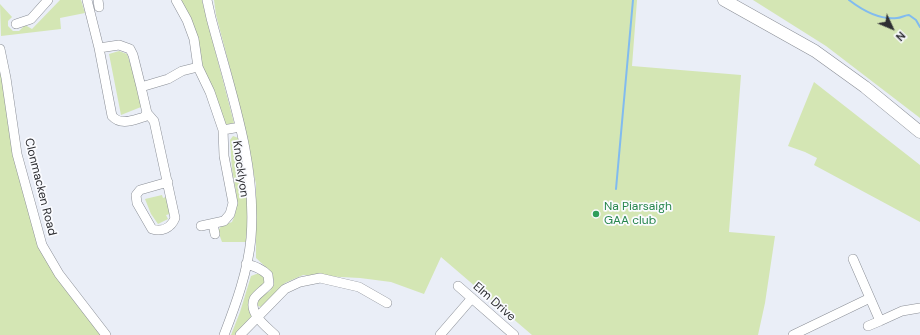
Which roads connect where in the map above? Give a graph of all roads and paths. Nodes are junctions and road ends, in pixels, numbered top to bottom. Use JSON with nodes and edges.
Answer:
{"nodes":[{"id":1,"x":48,"y":0,"type":"edge"},
{"id":2,"x":87,"y":0,"type":"edge"},
{"id":3,"x":176,"y":0,"type":"edge"},
{"id":4,"x":207,"y":0,"type":"edge"},
{"id":5,"x":724,"y":0,"type":"edge"},
{"id":6,"x":16,"y":24,"type":"dead end"},
{"id":7,"x":98,"y":48,"type":"junction"},
{"id":8,"x":0,"y":49,"type":"edge"},
{"id":9,"x":198,"y":67,"type":"junction"},
{"id":10,"x":141,"y":87,"type":"junction"},
{"id":11,"x":147,"y":113,"type":"junction"},
{"id":12,"x":240,"y":127,"type":"junction"},
{"id":13,"x":223,"y":130,"type":"junction"},
{"id":14,"x":920,"y":132,"type":"edge"},
{"id":15,"x":168,"y":182,"type":"junction"},
{"id":16,"x":213,"y":224,"type":"junction"},
{"id":17,"x":201,"y":226,"type":"dead end"},
{"id":18,"x":215,"y":234,"type":"dead end"},
{"id":19,"x":853,"y":258,"type":"dead end"},
{"id":20,"x":246,"y":264,"type":"junction"},
{"id":21,"x":458,"y":286,"type":"dead end"},
{"id":22,"x":472,"y":298,"type":"junction"},
{"id":23,"x":870,"y":298,"type":"junction"},
{"id":24,"x":387,"y":303,"type":"dead end"},
{"id":25,"x":920,"y":308,"type":"edge"},
{"id":26,"x":257,"y":317,"type":"junction"},
{"id":27,"x":880,"y":321,"type":"junction"},
{"id":28,"x":868,"y":326,"type":"dead end"},
{"id":29,"x":106,"y":335,"type":"edge"},
{"id":30,"x":224,"y":335,"type":"edge"},
{"id":31,"x":240,"y":335,"type":"edge"},
{"id":32,"x":275,"y":335,"type":"edge"},
{"id":33,"x":440,"y":335,"type":"edge"},
{"id":34,"x":514,"y":335,"type":"edge"},
{"id":35,"x":793,"y":335,"type":"edge"}],
"edges":[{"from":1,"to":6,"type":"street"},
{"from":2,"to":7,"type":"street"},
{"from":3,"to":9,"type":"street","name":"Knocklyon"},
{"from":4,"to":12,"type":"street"},
{"from":5,"to":14,"type":"main road"},
{"from":7,"to":10,"type":"street"},
{"from":7,"to":11,"type":"street"},
{"from":8,"to":29,"type":"street","name":"Clonmacken Road"},
{"from":9,"to":10,"type":"street"},
{"from":9,"to":13,"type":"street","name":"Knocklyon"},
{"from":10,"to":11,"type":"street"},
{"from":11,"to":15,"type":"street"},
{"from":12,"to":13,"type":"street","name":"Knocklyon"},
{"from":12,"to":20,"type":"street"},
{"from":13,"to":16,"type":"street","name":"Knocklyon"},
{"from":15,"to":15,"type":"street"},
{"from":16,"to":17,"type":"street","name":"Knocklyon"},
{"from":16,"to":18,"type":"street"},
{"from":19,"to":23,"type":"street"},
{"from":20,"to":26,"type":"street"},
{"from":20,"to":30,"type":"street"},
{"from":21,"to":22,"type":"street","name":"Elm Drive"},
{"from":22,"to":33,"type":"street"},
{"from":22,"to":34,"type":"street","name":"Elm Drive"},
{"from":23,"to":27,"type":"street"},
{"from":23,"to":35,"type":"street"},
{"from":24,"to":26,"type":"street"},
{"from":25,"to":27,"type":"street"},
{"from":26,"to":31,"type":"street"},
{"from":26,"to":32,"type":"street"},
{"from":27,"to":28,"type":"street"}]}
